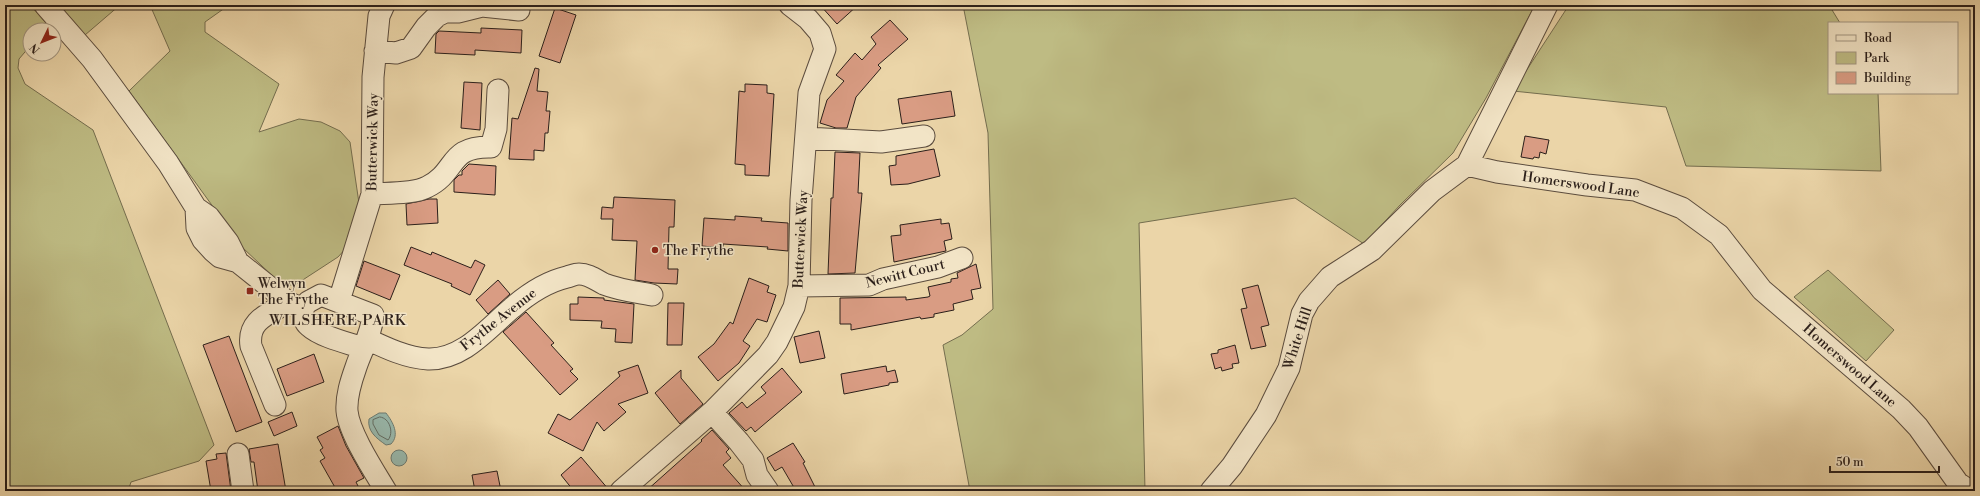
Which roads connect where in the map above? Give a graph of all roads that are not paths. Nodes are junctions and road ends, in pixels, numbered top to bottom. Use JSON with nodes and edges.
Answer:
{"nodes":[{"id":1,"x":45,"y":5,"type":"edge"},
{"id":2,"x":384,"y":5,"type":"edge"},
{"id":3,"x":790,"y":5,"type":"edge"},
{"id":4,"x":1547,"y":5,"type":"edge"},
{"id":5,"x":519,"y":10,"type":"dead end"},
{"id":6,"x":374,"y":51,"type":"junction"},
{"id":7,"x":498,"y":90,"type":"dead end"},
{"id":8,"x":924,"y":136,"type":"dead end"},
{"id":9,"x":806,"y":138,"type":"junction"},
{"id":10,"x":1466,"y":165,"type":"junction"},
{"id":11,"x":372,"y":194,"type":"junction"},
{"id":12,"x":962,"y":258,"type":"dead end"},
{"id":13,"x":799,"y":286,"type":"junction"},
{"id":14,"x":652,"y":294,"type":"dead end"},
{"id":15,"x":339,"y":301,"type":"junction"},
{"id":16,"x":295,"y":306,"type":"junction"},
{"id":17,"x":365,"y":344,"type":"junction"},
{"id":18,"x":275,"y":405,"type":"dead end"},
{"id":19,"x":712,"y":412,"type":"junction"},
{"id":20,"x":238,"y":454,"type":"dead end"},
{"id":21,"x":1975,"y":488,"type":"edge"},
{"id":22,"x":243,"y":491,"type":"edge"},
{"id":23,"x":386,"y":491,"type":"edge"},
{"id":24,"x":620,"y":491,"type":"edge"},
{"id":25,"x":768,"y":491,"type":"edge"},
{"id":26,"x":1211,"y":491,"type":"edge"},
{"id":27,"x":1970,"y":491,"type":"edge"},
{"id":28,"x":1973,"y":491,"type":"edge"}],
"edges":[{"from":1,"to":16,"type":"street"},
{"from":2,"to":6,"type":"street","name":"Butterwick Way"},
{"from":3,"to":9,"type":"street","name":"Butterwick Way"},
{"from":4,"to":10,"type":"street"},
{"from":5,"to":6,"type":"street"},
{"from":6,"to":11,"type":"street","name":"Butterwick Way"},
{"from":7,"to":11,"type":"street"},
{"from":8,"to":9,"type":"street"},
{"from":9,"to":13,"type":"street","name":"Butterwick Way"},
{"from":10,"to":26,"type":"street","name":"White Hill"},
{"from":10,"to":27,"type":"street","name":"Homerswood Lane"},
{"from":11,"to":15,"type":"street","name":"Butterwick Way"},
{"from":12,"to":13,"type":"street","name":"Newitt Court"},
{"from":13,"to":19,"type":"street","name":"Butterwick Way"},
{"from":14,"to":17,"type":"street","name":"Frythe Avenue"},
{"from":15,"to":16,"type":"street"},
{"from":15,"to":17,"type":"street"},
{"from":16,"to":17,"type":"street","name":"Frythe Avenue"},
{"from":16,"to":18,"type":"street"},
{"from":17,"to":23,"type":"street"},
{"from":19,"to":24,"type":"street","name":"Butterwick Way"},
{"from":19,"to":25,"type":"street"},
{"from":20,"to":22,"type":"street"},
{"from":21,"to":28,"type":"street"}]}
